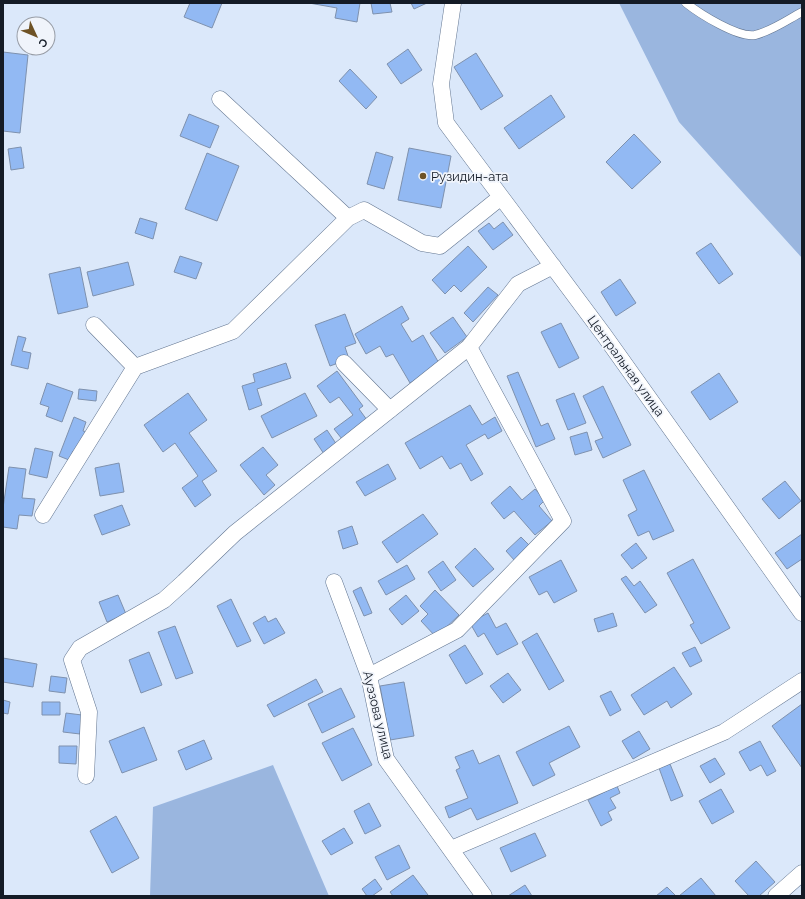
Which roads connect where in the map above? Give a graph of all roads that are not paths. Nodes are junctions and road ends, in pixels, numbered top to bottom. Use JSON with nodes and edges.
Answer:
{"nodes":[{"id":1,"x":453,"y":3,"type":"edge"},
{"id":2,"x":686,"y":3,"type":"edge"},
{"id":3,"x":802,"y":12,"type":"edge"},
{"id":4,"x":220,"y":100,"type":"dead end"},
{"id":5,"x":501,"y":197,"type":"junction"},
{"id":6,"x":348,"y":218,"type":"junction"},
{"id":7,"x":553,"y":266,"type":"junction"},
{"id":8,"x":94,"y":325,"type":"dead end"},
{"id":9,"x":469,"y":347,"type":"junction"},
{"id":10,"x":344,"y":363,"type":"dead end"},
{"id":11,"x":135,"y":367,"type":"junction"},
{"id":12,"x":390,"y":410,"type":"junction"},
{"id":13,"x":43,"y":515,"type":"dead end"},
{"id":14,"x":334,"y":582,"type":"dead end"},
{"id":15,"x":802,"y":613,"type":"edge"},
{"id":16,"x":369,"y":676,"type":"junction"},
{"id":17,"x":802,"y":681,"type":"edge"},
{"id":18,"x":86,"y":776,"type":"dead end"},
{"id":19,"x":451,"y":849,"type":"junction"},
{"id":20,"x":802,"y":873,"type":"edge"},
{"id":21,"x":484,"y":896,"type":"edge"},
{"id":22,"x":776,"y":896,"type":"edge"}],
"edges":[{"from":1,"to":5,"type":"street","name":"Центральная улица"},
{"from":2,"to":3,"type":"lane"},
{"from":4,"to":6,"type":"street"},
{"from":5,"to":6,"type":"street"},
{"from":5,"to":7,"type":"street","name":"Центральная улица"},
{"from":6,"to":11,"type":"street"},
{"from":7,"to":9,"type":"street"},
{"from":7,"to":15,"type":"street","name":"Центральная улица"},
{"from":8,"to":11,"type":"street"},
{"from":9,"to":12,"type":"street"},
{"from":9,"to":16,"type":"street"},
{"from":10,"to":12,"type":"street"},
{"from":11,"to":13,"type":"street"},
{"from":12,"to":18,"type":"street"},
{"from":14,"to":16,"type":"street","name":"Ауэзова улица"},
{"from":16,"to":19,"type":"street","name":"Ауэзова улица"},
{"from":17,"to":19,"type":"street"},
{"from":19,"to":21,"type":"street","name":"Ауэзова улица"},
{"from":20,"to":22,"type":"street"}]}
